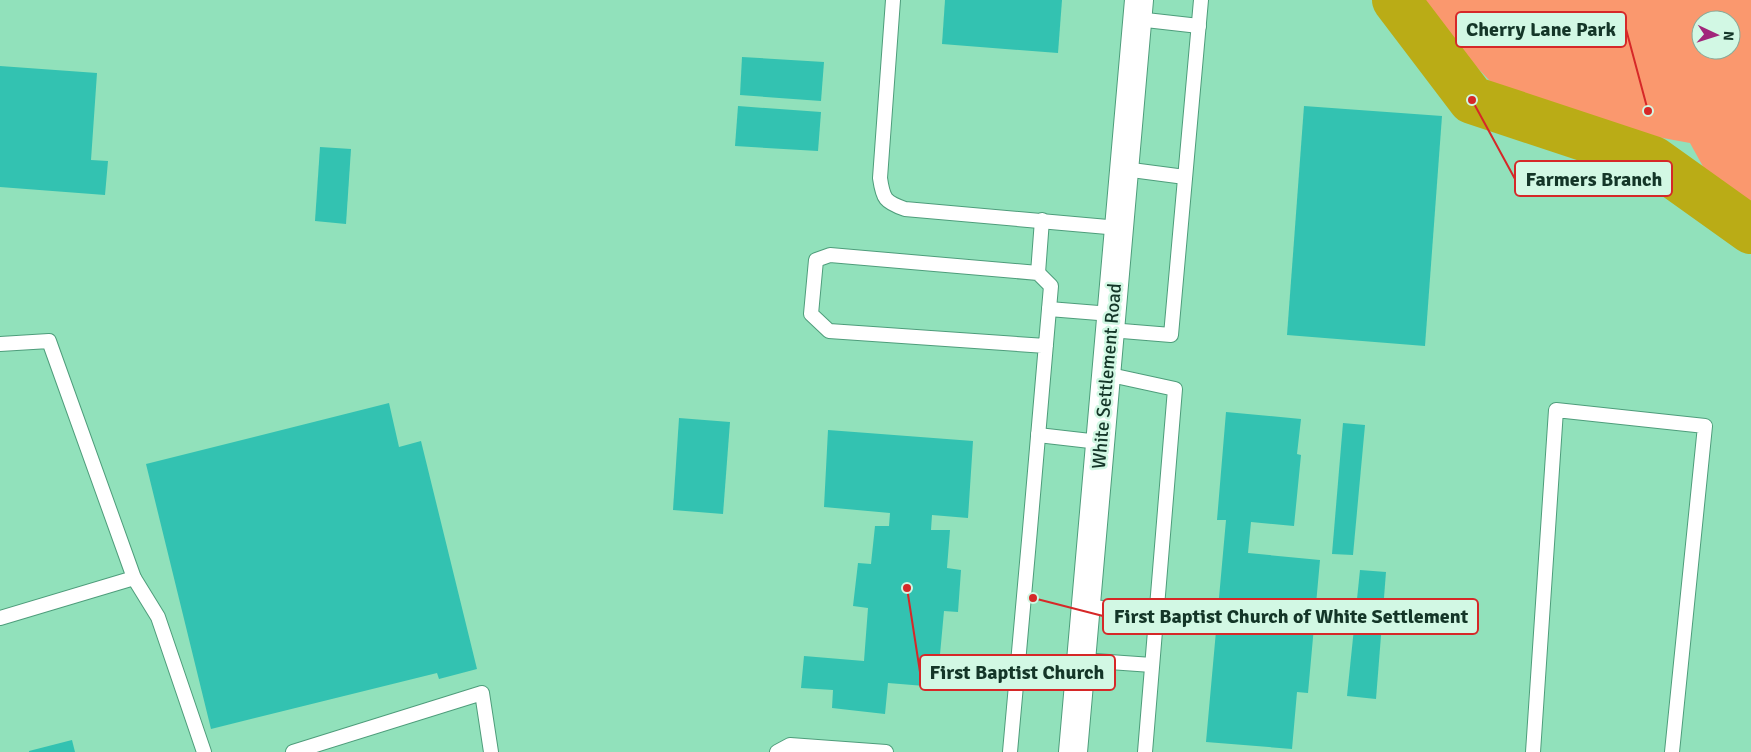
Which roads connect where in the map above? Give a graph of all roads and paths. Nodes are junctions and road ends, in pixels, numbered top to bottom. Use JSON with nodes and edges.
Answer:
{"nodes":[{"id":1,"x":893,"y":0,"type":"edge"},
{"id":2,"x":1201,"y":0,"type":"edge"},
{"id":3,"x":1138,"y":10,"type":"edge"},
{"id":4,"x":1199,"y":26,"type":"junction"},
{"id":5,"x":1124,"y":169,"type":"junction"},
{"id":6,"x":1185,"y":177,"type":"junction"},
{"id":7,"x":1042,"y":220,"type":"junction"},
{"id":8,"x":1119,"y":228,"type":"junction"},
{"id":9,"x":1038,"y":273,"type":"junction"},
{"id":10,"x":1048,"y":309,"type":"junction"},
{"id":11,"x":1111,"y":322,"type":"junction"},
{"id":12,"x":0,"y":344,"type":"edge"},
{"id":13,"x":1046,"y":346,"type":"junction"},
{"id":14,"x":1106,"y":374,"type":"junction"},
{"id":15,"x":1038,"y":435,"type":"junction"},
{"id":16,"x":1099,"y":442,"type":"junction"},
{"id":17,"x":134,"y":578,"type":"junction"},
{"id":18,"x":1086,"y":608,"type":"junction"},
{"id":19,"x":1156,"y":611,"type":"junction"},
{"id":20,"x":0,"y":618,"type":"edge"},
{"id":21,"x":1082,"y":660,"type":"junction"},
{"id":22,"x":1152,"y":665,"type":"junction"},
{"id":23,"x":204,"y":752,"type":"edge"},
{"id":24,"x":293,"y":752,"type":"edge"},
{"id":25,"x":491,"y":752,"type":"edge"},
{"id":26,"x":777,"y":752,"type":"edge"},
{"id":27,"x":886,"y":752,"type":"edge"},
{"id":28,"x":1010,"y":752,"type":"edge"},
{"id":29,"x":1073,"y":752,"type":"edge"},
{"id":30,"x":1145,"y":752,"type":"edge"},
{"id":31,"x":1533,"y":752,"type":"edge"},
{"id":32,"x":1672,"y":752,"type":"edge"}],
"edges":[{"from":1,"to":7,"type":"lane"},
{"from":2,"to":4,"type":"lane"},
{"from":3,"to":4,"type":"lane"},
{"from":3,"to":5,"type":"main road","name":"White Settlement Road"},
{"from":4,"to":6,"type":"lane"},
{"from":5,"to":6,"type":"lane"},
{"from":5,"to":8,"type":"main road","name":"White Settlement Road"},
{"from":6,"to":11,"type":"lane"},
{"from":7,"to":8,"type":"lane"},
{"from":7,"to":9,"type":"lane"},
{"from":8,"to":11,"type":"main road","name":"White Settlement Road"},
{"from":9,"to":10,"type":"lane"},
{"from":9,"to":13,"type":"lane"},
{"from":10,"to":11,"type":"lane"},
{"from":10,"to":13,"type":"lane"},
{"from":11,"to":14,"type":"main road","name":"White Settlement Road"},
{"from":12,"to":17,"type":"lane"},
{"from":13,"to":15,"type":"lane"},
{"from":14,"to":16,"type":"main road","name":"White Settlement Road"},
{"from":14,"to":19,"type":"lane"},
{"from":15,"to":16,"type":"lane"},
{"from":15,"to":28,"type":"lane"},
{"from":16,"to":18,"type":"main road","name":"White Settlement Road"},
{"from":17,"to":20,"type":"lane"},
{"from":17,"to":23,"type":"lane"},
{"from":18,"to":19,"type":"lane"},
{"from":18,"to":21,"type":"main road","name":"White Settlement Road"},
{"from":19,"to":22,"type":"lane"},
{"from":21,"to":22,"type":"lane"},
{"from":21,"to":29,"type":"main road","name":"White Settlement Road"},
{"from":22,"to":30,"type":"lane"},
{"from":24,"to":25,"type":"lane"},
{"from":26,"to":27,"type":"lane"},
{"from":31,"to":32,"type":"lane"}]}
